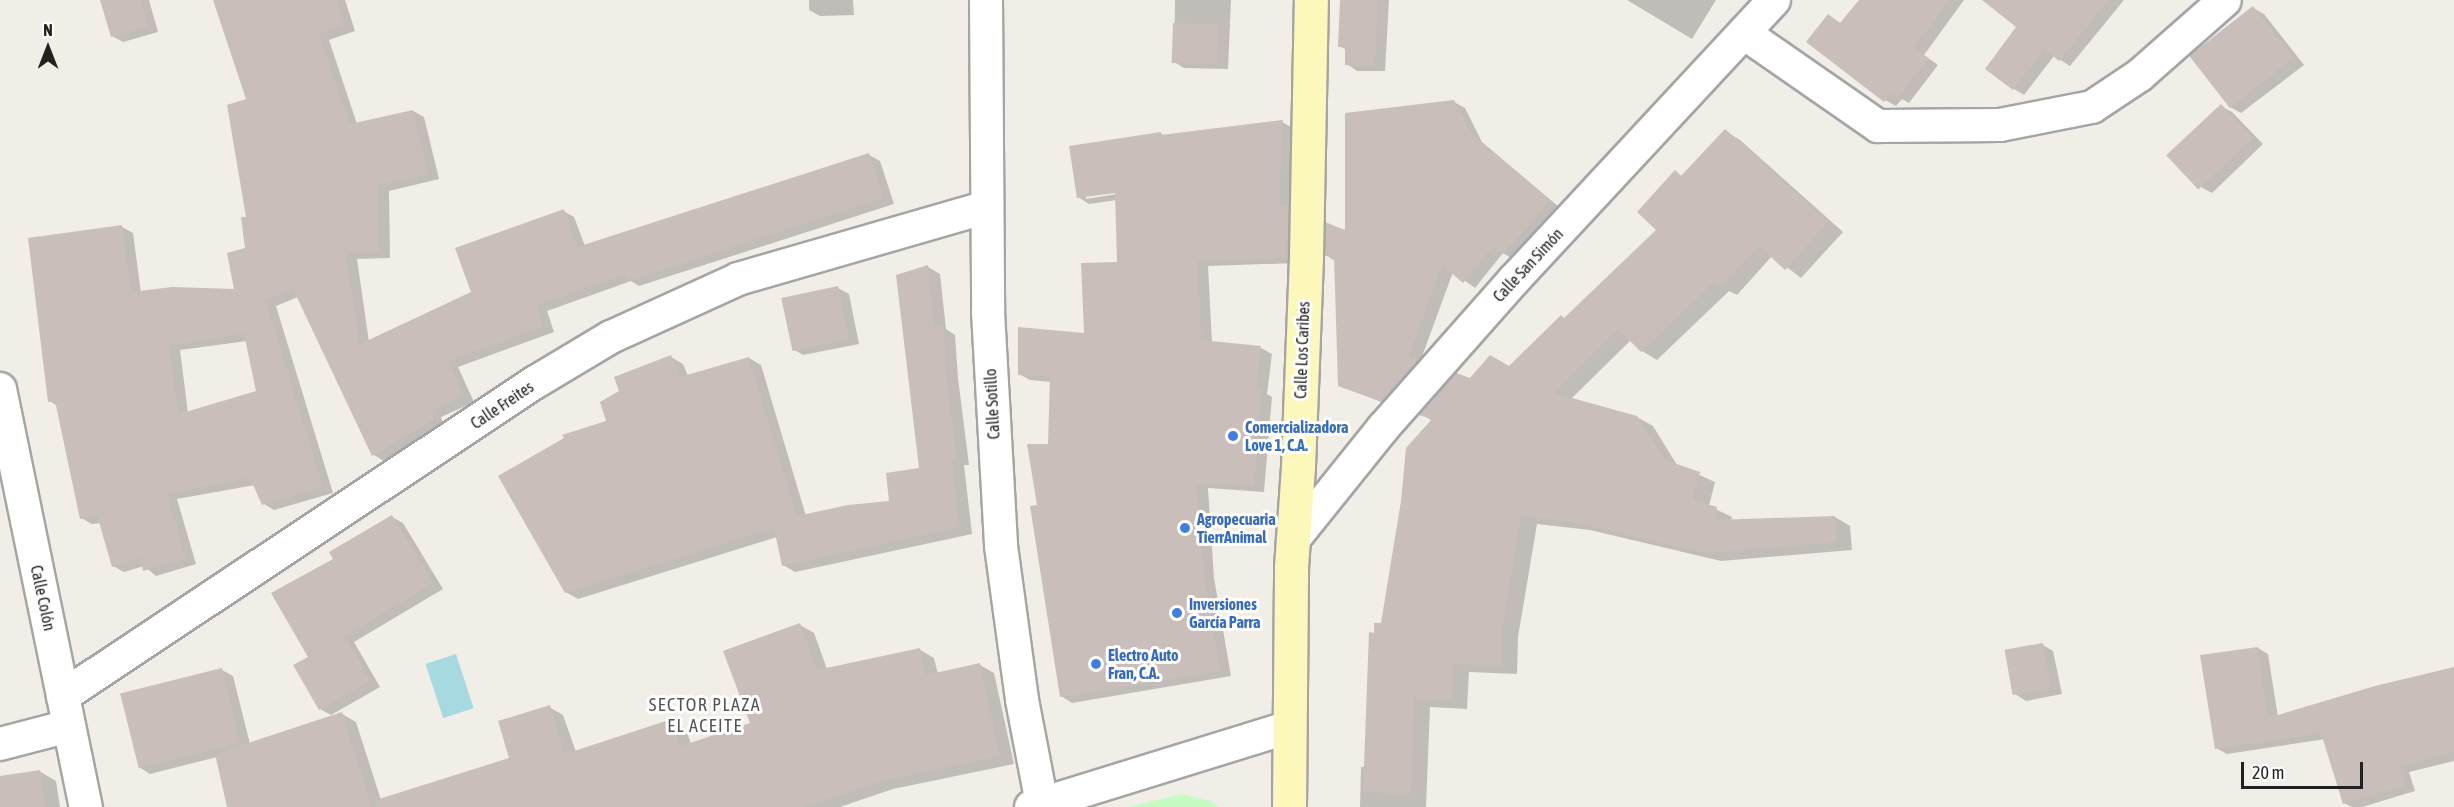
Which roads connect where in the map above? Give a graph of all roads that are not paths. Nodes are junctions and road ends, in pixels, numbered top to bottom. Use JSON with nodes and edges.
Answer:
{"nodes":[{"id":1,"x":986,"y":0,"type":"edge"},
{"id":2,"x":1311,"y":0,"type":"edge"},
{"id":3,"x":1774,"y":0,"type":"edge"},
{"id":4,"x":2225,"y":0,"type":"edge"},
{"id":5,"x":1744,"y":33,"type":"junction"},
{"id":6,"x":987,"y":207,"type":"junction"},
{"id":7,"x":0,"y":389,"type":"edge"},
{"id":8,"x":1293,"y":540,"type":"junction"},
{"id":9,"x":66,"y":711,"type":"junction"},
{"id":10,"x":1288,"y":727,"type":"junction"},
{"id":11,"x":0,"y":744,"type":"edge"},
{"id":12,"x":1037,"y":805,"type":"edge"},
{"id":13,"x":86,"y":807,"type":"edge"},
{"id":14,"x":1288,"y":807,"type":"edge"}],
"edges":[{"from":1,"to":6,"type":"street","name":"Calle Sotillo"},
{"from":2,"to":8,"type":"street","name":"Calle Los Caribes"},
{"from":3,"to":5,"type":"street","name":"Calle San Simón"},
{"from":4,"to":5,"type":"street"},
{"from":5,"to":8,"type":"street","name":"Calle San Simón"},
{"from":6,"to":9,"type":"street","name":"Calle Freites"},
{"from":6,"to":12,"type":"street","name":"Calle Sotillo"},
{"from":7,"to":9,"type":"street","name":"Calle Colón"},
{"from":8,"to":10,"type":"street","name":"Calle Los Caribes"},
{"from":9,"to":11,"type":"street","name":"Calle Freites"},
{"from":9,"to":13,"type":"street","name":"Calle Colón"},
{"from":10,"to":12,"type":"street"},
{"from":10,"to":14,"type":"street","name":"Calle Los Caribes"}]}
